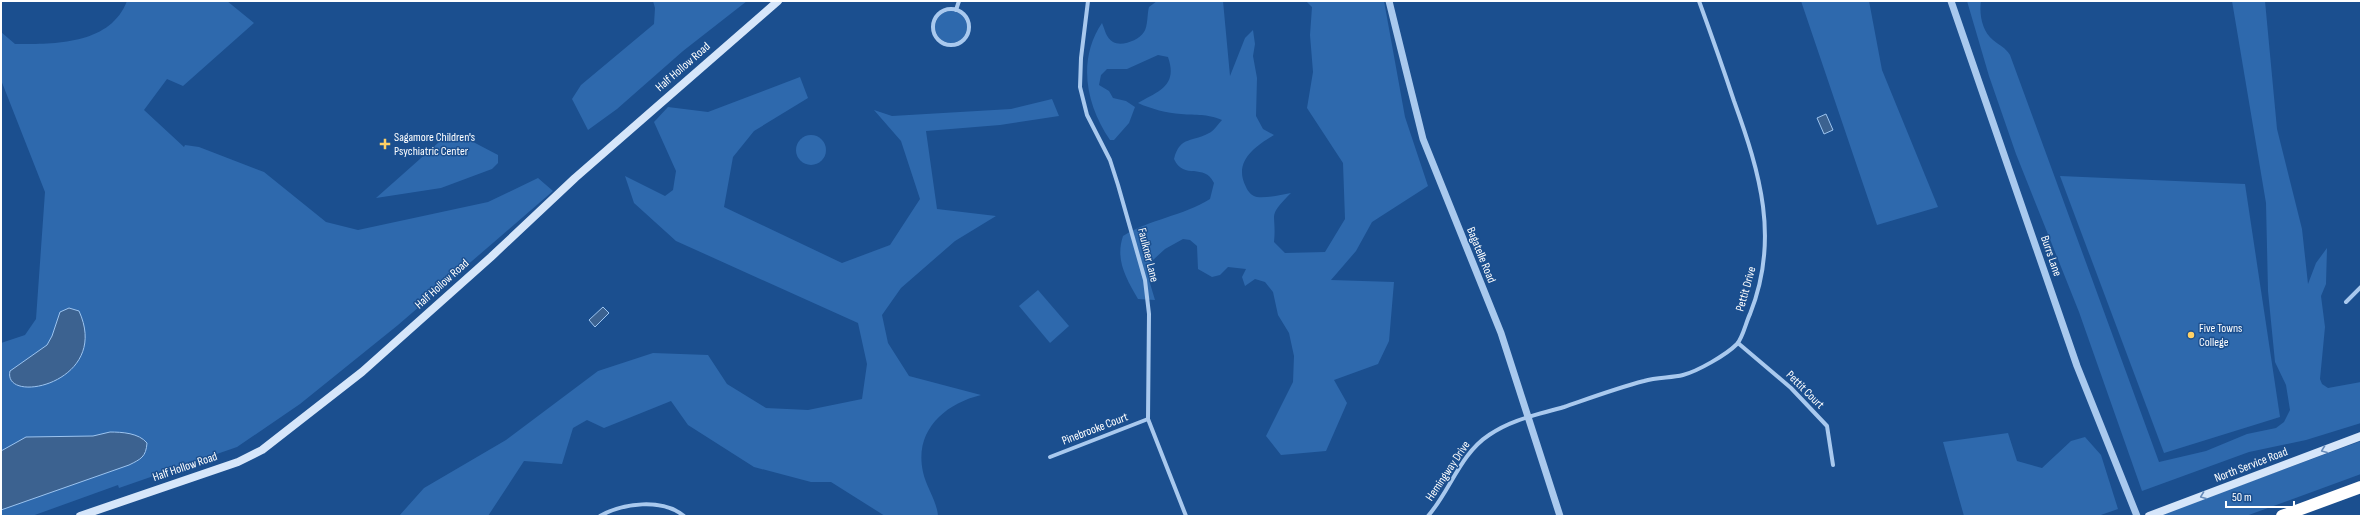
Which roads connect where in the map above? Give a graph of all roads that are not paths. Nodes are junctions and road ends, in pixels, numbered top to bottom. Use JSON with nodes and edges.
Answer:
{"nodes":[{"id":1,"x":778,"y":1,"type":"edge"},
{"id":2,"x":959,"y":1,"type":"edge"},
{"id":3,"x":1088,"y":1,"type":"edge"},
{"id":4,"x":1389,"y":1,"type":"edge"},
{"id":5,"x":1699,"y":1,"type":"edge"},
{"id":6,"x":1951,"y":1,"type":"edge"},
{"id":7,"x":956,"y":10,"type":"junction"},
{"id":8,"x":2361,"y":287,"type":"edge"},
{"id":9,"x":2346,"y":302,"type":"dead end"},
{"id":10,"x":1738,"y":343,"type":"junction"},
{"id":11,"x":1527,"y":416,"type":"junction"},
{"id":12,"x":1148,"y":419,"type":"junction"},
{"id":13,"x":2361,"y":436,"type":"edge"},
{"id":14,"x":1050,"y":458,"type":"dead end"},
{"id":15,"x":1833,"y":465,"type":"dead end"},
{"id":16,"x":2361,"y":487,"type":"edge"},
{"id":17,"x":80,"y":516,"type":"edge"},
{"id":18,"x":600,"y":516,"type":"edge"},
{"id":19,"x":684,"y":516,"type":"edge"},
{"id":20,"x":1186,"y":516,"type":"edge"},
{"id":21,"x":1428,"y":516,"type":"edge"},
{"id":22,"x":1560,"y":516,"type":"edge"},
{"id":23,"x":2137,"y":516,"type":"edge"},
{"id":24,"x":2149,"y":516,"type":"edge"},
{"id":25,"x":2282,"y":516,"type":"edge"}],
"edges":[{"from":1,"to":17,"type":"main road","name":"Half Hollow Road"},
{"from":2,"to":7,"type":"street"},
{"from":3,"to":12,"type":"street","name":"Faulkner Lane"},
{"from":4,"to":11,"type":"street","name":"Bagatelle Road"},
{"from":5,"to":10,"type":"street","name":"Pettit Drive"},
{"from":6,"to":23,"type":"street","name":"Burrs Lane"},
{"from":7,"to":7,"type":"street"},
{"from":8,"to":9,"type":"street"},
{"from":10,"to":11,"type":"street"},
{"from":10,"to":15,"type":"street","name":"Pettit Court"},
{"from":11,"to":21,"type":"street","name":"Hemingway Drive"},
{"from":11,"to":22,"type":"street","name":"Bagatelle Road"},
{"from":12,"to":14,"type":"street","name":"Pinebrooke Court"},
{"from":12,"to":20,"type":"street","name":"Faulkner Lane"},
{"from":13,"to":24,"type":"main road","name":"North Service Road","one_way":true},
{"from":16,"to":25,"type":"highway"},
{"from":18,"to":19,"type":"street"}]}
